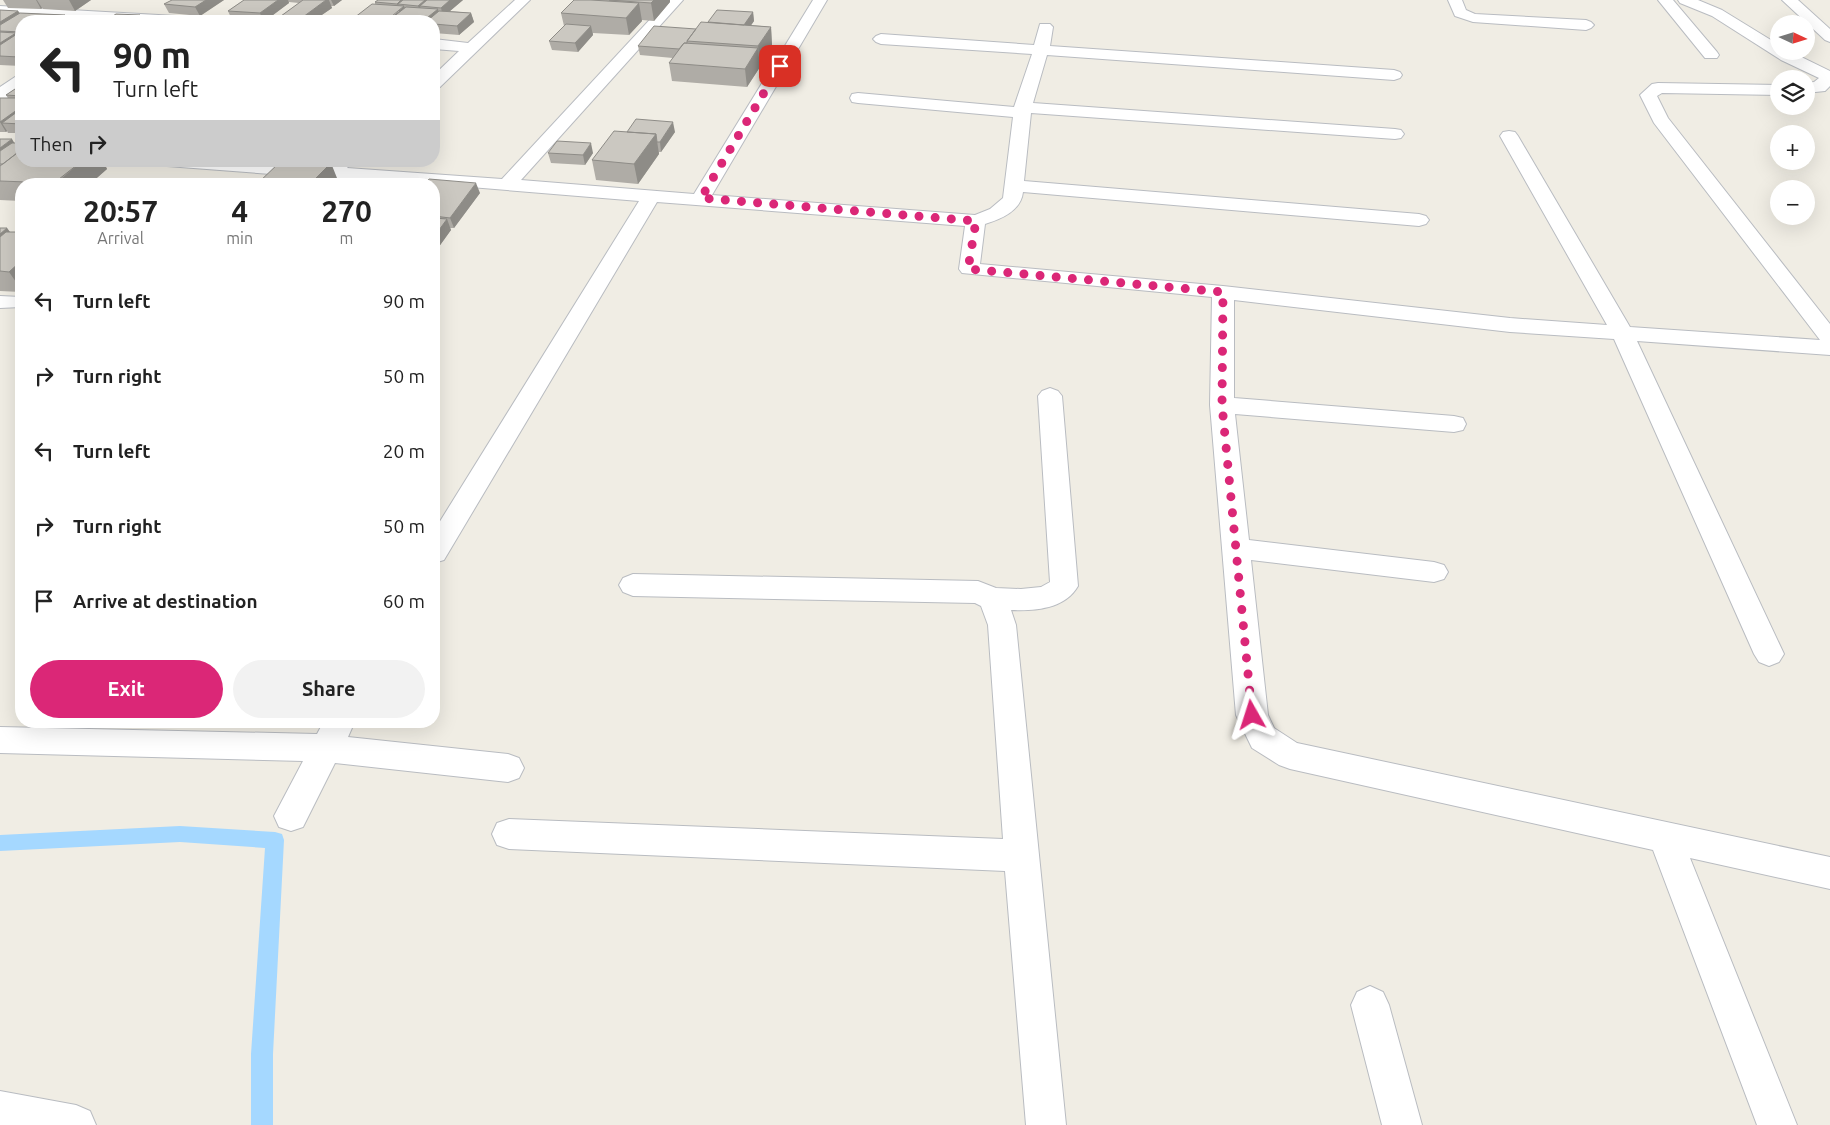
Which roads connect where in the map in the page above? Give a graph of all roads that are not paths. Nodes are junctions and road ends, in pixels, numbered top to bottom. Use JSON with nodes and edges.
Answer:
{"nodes":[{"id":1,"x":523,"y":0,"type":"edge"},
{"id":2,"x":676,"y":0,"type":"edge"},
{"id":3,"x":820,"y":0,"type":"edge"},
{"id":4,"x":1455,"y":0,"type":"edge"},
{"id":5,"x":1665,"y":0,"type":"edge"},
{"id":6,"x":1685,"y":0,"type":"edge"},
{"id":7,"x":1789,"y":0,"type":"edge"},
{"id":8,"x":126,"y":5,"type":"dead end"},
{"id":9,"x":0,"y":10,"type":"edge"},
{"id":10,"x":68,"y":15,"type":"edge"},
{"id":11,"x":112,"y":15,"type":"edge"},
{"id":12,"x":1586,"y":25,"type":"dead end"},
{"id":13,"x":1045,"y":27,"type":"dead end"},
{"id":14,"x":1830,"y":37,"type":"edge"},
{"id":15,"x":881,"y":39,"type":"dead end"},
{"id":16,"x":440,"y":45,"type":"edge"},
{"id":17,"x":472,"y":48,"type":"junction"},
{"id":18,"x":1041,"y":50,"type":"junction"},
{"id":19,"x":1711,"y":55,"type":"dead end"},
{"id":20,"x":1815,"y":70,"type":"edge"},
{"id":21,"x":1815,"y":70,"type":"edge"},
{"id":22,"x":1394,"y":75,"type":"dead end"},
{"id":23,"x":15,"y":76,"type":"edge"},
{"id":24,"x":440,"y":78,"type":"edge"},
{"id":25,"x":1815,"y":87,"type":"edge"},
{"id":26,"x":1770,"y":91,"type":"edge"},
{"id":27,"x":0,"y":95,"type":"edge"},
{"id":28,"x":858,"y":98,"type":"dead end"},
{"id":29,"x":1023,"y":110,"type":"junction"},
{"id":30,"x":1395,"y":134,"type":"dead end"},
{"id":31,"x":1509,"y":136,"type":"dead end"},
{"id":32,"x":337,"y":167,"type":"edge"},
{"id":33,"x":391,"y":178,"type":"edge"},
{"id":34,"x":440,"y":182,"type":"edge"},
{"id":35,"x":508,"y":185,"type":"junction"},
{"id":36,"x":1014,"y":186,"type":"junction"},
{"id":37,"x":652,"y":195,"type":"junction"},
{"id":38,"x":701,"y":198,"type":"junction"},
{"id":39,"x":1419,"y":220,"type":"dead end"},
{"id":40,"x":976,"y":221,"type":"junction"},
{"id":41,"x":1223,"y":292,"type":"junction"},
{"id":42,"x":1622,"y":333,"type":"junction"},
{"id":43,"x":1830,"y":339,"type":"edge"},
{"id":44,"x":1830,"y":348,"type":"edge"},
{"id":45,"x":1050,"y":396,"type":"dead end"},
{"id":46,"x":1222,"y":405,"type":"junction"},
{"id":47,"x":1454,"y":424,"type":"dead end"},
{"id":48,"x":440,"y":543,"type":"edge"},
{"id":49,"x":1236,"y":548,"type":"junction"},
{"id":50,"x":1434,"y":572,"type":"dead end"},
{"id":51,"x":633,"y":585,"type":"dead end"},
{"id":52,"x":994,"y":599,"type":"junction"},
{"id":53,"x":1769,"y":654,"type":"dead end"},
{"id":54,"x":333,"y":735,"type":"edge"},
{"id":55,"x":0,"y":740,"type":"edge"},
{"id":56,"x":508,"y":768,"type":"dead end"},
{"id":57,"x":291,"y":816,"type":"dead end"},
{"id":58,"x":509,"y":834,"type":"dead end"},
{"id":59,"x":1665,"y":837,"type":"junction"},
{"id":60,"x":1021,"y":856,"type":"junction"},
{"id":61,"x":1830,"y":873,"type":"edge"},
{"id":62,"x":1370,"y":1005,"type":"dead end"},
{"id":63,"x":0,"y":1111,"type":"edge"},
{"id":64,"x":76,"y":1125,"type":"edge"},
{"id":65,"x":1046,"y":1125,"type":"edge"},
{"id":66,"x":1402,"y":1125,"type":"edge"},
{"id":67,"x":1777,"y":1125,"type":"edge"}],
"edges":[{"from":1,"to":17,"type":"street"},
{"from":2,"to":35,"type":"street"},
{"from":3,"to":38,"type":"street"},
{"from":4,"to":12,"type":"street"},
{"from":5,"to":19,"type":"street"},
{"from":6,"to":20,"type":"street"},
{"from":7,"to":14,"type":"street"},
{"from":8,"to":11,"type":"street"},
{"from":9,"to":10,"type":"street"},
{"from":13,"to":18,"type":"street"},
{"from":15,"to":18,"type":"street"},
{"from":16,"to":17,"type":"street"},
{"from":17,"to":24,"type":"street"},
{"from":18,"to":22,"type":"street"},
{"from":18,"to":29,"type":"street"},
{"from":21,"to":25,"type":"street"},
{"from":23,"to":27,"type":"street"},
{"from":26,"to":43,"type":"street"},
{"from":28,"to":29,"type":"street"},
{"from":29,"to":30,"type":"street"},
{"from":29,"to":36,"type":"street"},
{"from":31,"to":42,"type":"street"},
{"from":32,"to":33,"type":"street"},
{"from":34,"to":35,"type":"street"},
{"from":35,"to":37,"type":"street"},
{"from":36,"to":39,"type":"street"},
{"from":36,"to":40,"type":"street"},
{"from":37,"to":38,"type":"street"},
{"from":37,"to":48,"type":"street"},
{"from":38,"to":40,"type":"street"},
{"from":40,"to":41,"type":"street"},
{"from":41,"to":42,"type":"street"},
{"from":41,"to":46,"type":"street"},
{"from":42,"to":44,"type":"street"},
{"from":42,"to":53,"type":"street"},
{"from":45,"to":52,"type":"street"},
{"from":46,"to":47,"type":"street"},
{"from":46,"to":49,"type":"street"},
{"from":49,"to":50,"type":"street"},
{"from":49,"to":59,"type":"street"},
{"from":51,"to":52,"type":"street"},
{"from":52,"to":60,"type":"street"},
{"from":54,"to":55,"type":"street"},
{"from":54,"to":56,"type":"street"},
{"from":54,"to":57,"type":"street"},
{"from":58,"to":60,"type":"street"},
{"from":59,"to":61,"type":"street"},
{"from":59,"to":67,"type":"street"},
{"from":60,"to":65,"type":"street"},
{"from":62,"to":66,"type":"street"},
{"from":63,"to":64,"type":"street"}]}
